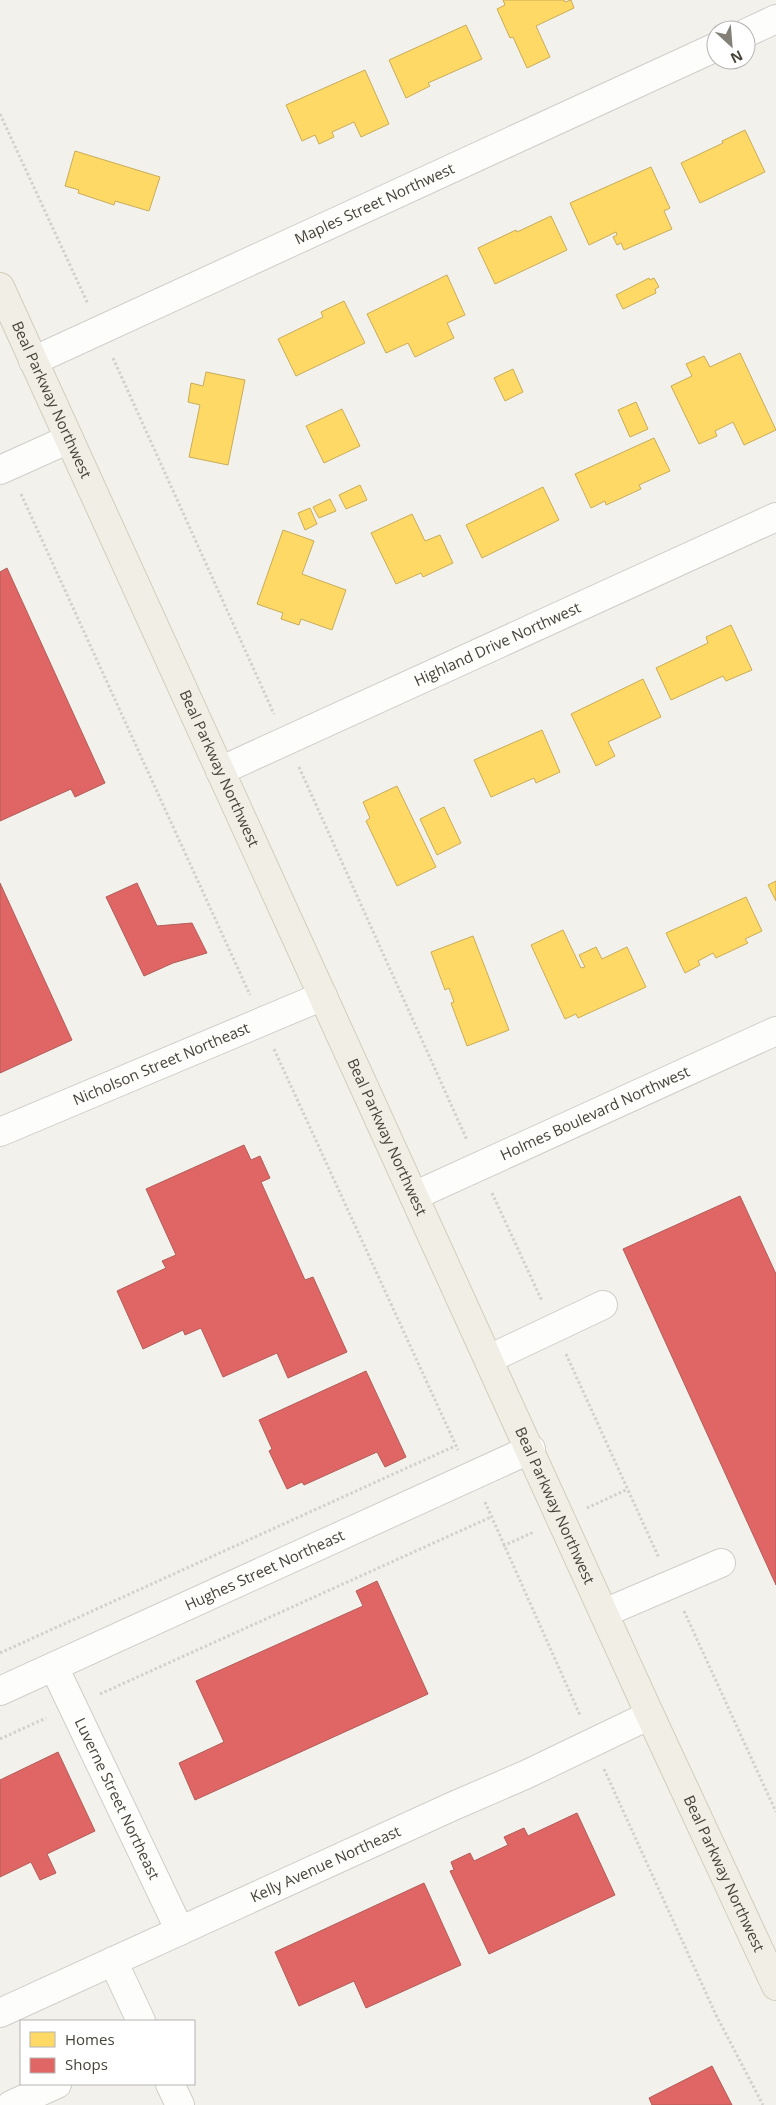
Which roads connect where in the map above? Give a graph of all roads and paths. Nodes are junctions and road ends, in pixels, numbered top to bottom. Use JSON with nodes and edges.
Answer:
{"nodes":[{"id":1,"x":776,"y":19,"type":"edge"},
{"id":2,"x":756,"y":28,"type":"edge"},
{"id":3,"x":706,"y":52,"type":"edge"},
{"id":4,"x":0,"y":114,"type":"edge"},
{"id":5,"x":0,"y":287,"type":"edge"},
{"id":6,"x":100,"y":330,"type":"junction"},
{"id":7,"x":34,"y":361,"type":"junction"},
{"id":8,"x":69,"y":439,"type":"junction"},
{"id":9,"x":4,"y":468,"type":"edge"},
{"id":10,"x":776,"y":517,"type":"edge"},
{"id":11,"x":286,"y":741,"type":"junction"},
{"id":12,"x":220,"y":771,"type":"junction"},
{"id":13,"x":323,"y":996,"type":"junction"},
{"id":14,"x":262,"y":1022,"type":"junction"},
{"id":15,"x":776,"y":1030,"type":"edge"},
{"id":16,"x":0,"y":1132,"type":"edge"},
{"id":17,"x":480,"y":1166,"type":"junction"},
{"id":18,"x":414,"y":1196,"type":"junction"},
{"id":19,"x":603,"y":1305,"type":"dead end"},
{"id":20,"x":554,"y":1328,"type":"junction"},
{"id":21,"x":489,"y":1358,"type":"junction"},
{"id":22,"x":456,"y":1446,"type":"junction"},
{"id":23,"x":531,"y":1450,"type":"junction"},
{"id":24,"x":474,"y":1475,"type":"junction"},
{"id":25,"x":491,"y":1517,"type":"junction"},
{"id":26,"x":721,"y":1563,"type":"dead end"},
{"id":27,"x":671,"y":1584,"type":"junction"},
{"id":28,"x":604,"y":1613,"type":"junction"},
{"id":29,"x":0,"y":1653,"type":"edge"},
{"id":30,"x":54,"y":1667,"type":"junction"},
{"id":31,"x":0,"y":1691,"type":"edge"},
{"id":32,"x":72,"y":1706,"type":"junction"},
{"id":33,"x":650,"y":1714,"type":"junction"},
{"id":34,"x":0,"y":1739,"type":"edge"},
{"id":35,"x":592,"y":1743,"type":"junction"},
{"id":36,"x":776,"y":1812,"type":"edge"},
{"id":37,"x":180,"y":1931,"type":"junction"},
{"id":38,"x":113,"y":1961,"type":"junction"},
{"id":39,"x":775,"y":1982,"type":"edge"},
{"id":40,"x":0,"y":2013,"type":"edge"},
{"id":41,"x":141,"y":2020,"type":"edge"},
{"id":42,"x":55,"y":2085,"type":"edge"},
{"id":43,"x":170,"y":2085,"type":"edge"},
{"id":44,"x":12,"y":2105,"type":"edge"},
{"id":45,"x":180,"y":2105,"type":"edge"},
{"id":46,"x":763,"y":2105,"type":"edge"}],
"edges":[{"from":1,"to":2,"type":"street"},
{"from":3,"to":6,"type":"street","name":"Maples Street Northwest"},
{"from":4,"to":6,"type":"path"},
{"from":5,"to":7,"type":"main road","name":"Beal Parkway Northwest"},
{"from":6,"to":7,"type":"street","name":"Maples Street Northwest"},
{"from":6,"to":11,"type":"path"},
{"from":7,"to":8,"type":"main road","name":"Beal Parkway Northwest"},
{"from":8,"to":9,"type":"street"},
{"from":8,"to":12,"type":"main road","name":"Beal Parkway Northwest"},
{"from":9,"to":14,"type":"path"},
{"from":10,"to":11,"type":"street","name":"Highland Drive Northwest"},
{"from":11,"to":12,"type":"street","name":"Highland Drive Northwest"},
{"from":11,"to":17,"type":"path"},
{"from":12,"to":13,"type":"main road","name":"Beal Parkway Northwest"},
{"from":13,"to":14,"type":"street","name":"Nicholson Street Northeast"},
{"from":13,"to":18,"type":"main road","name":"Beal Parkway Northwest"},
{"from":14,"to":16,"type":"street","name":"Nicholson Street Northeast"},
{"from":14,"to":22,"type":"path"},
{"from":15,"to":17,"type":"street","name":"Holmes Boulevard Northwest"},
{"from":17,"to":18,"type":"street","name":"Holmes Boulevard Northwest"},
{"from":17,"to":20,"type":"path"},
{"from":18,"to":21,"type":"main road","name":"Beal Parkway Northwest"},
{"from":19,"to":20,"type":"street"},
{"from":20,"to":21,"type":"street"},
{"from":20,"to":27,"type":"path"},
{"from":21,"to":23,"type":"main road","name":"Beal Parkway Northwest"},
{"from":22,"to":24,"type":"path"},
{"from":22,"to":29,"type":"path"},
{"from":23,"to":24,"type":"street","name":"Hughes Street Northeast"},
{"from":23,"to":28,"type":"main road","name":"Beal Parkway Northwest"},
{"from":24,"to":25,"type":"path"},
{"from":24,"to":30,"type":"street","name":"Hughes Street Northeast"},
{"from":25,"to":32,"type":"path"},
{"from":25,"to":35,"type":"path"},
{"from":26,"to":27,"type":"street"},
{"from":27,"to":28,"type":"street"},
{"from":27,"to":36,"type":"path"},
{"from":28,"to":33,"type":"main road","name":"Beal Parkway Northwest"},
{"from":30,"to":31,"type":"street","name":"Hughes Street Northeast"},
{"from":30,"to":32,"type":"street","name":"Luverne Street Northeast"},
{"from":32,"to":34,"type":"path"},
{"from":32,"to":37,"type":"street","name":"Luverne Street Northeast"},
{"from":33,"to":35,"type":"street","name":"Kelly Avenue Northeast"},
{"from":33,"to":39,"type":"main road","name":"Beal Parkway Northwest"},
{"from":35,"to":37,"type":"street","name":"Kelly Avenue Northeast"},
{"from":35,"to":46,"type":"path"},
{"from":37,"to":38,"type":"street","name":"Kelly Avenue Northeast"},
{"from":38,"to":40,"type":"street","name":"Kelly Avenue Northeast"},
{"from":38,"to":41,"type":"street"},
{"from":42,"to":44,"type":"street"},
{"from":43,"to":45,"type":"street"}]}
